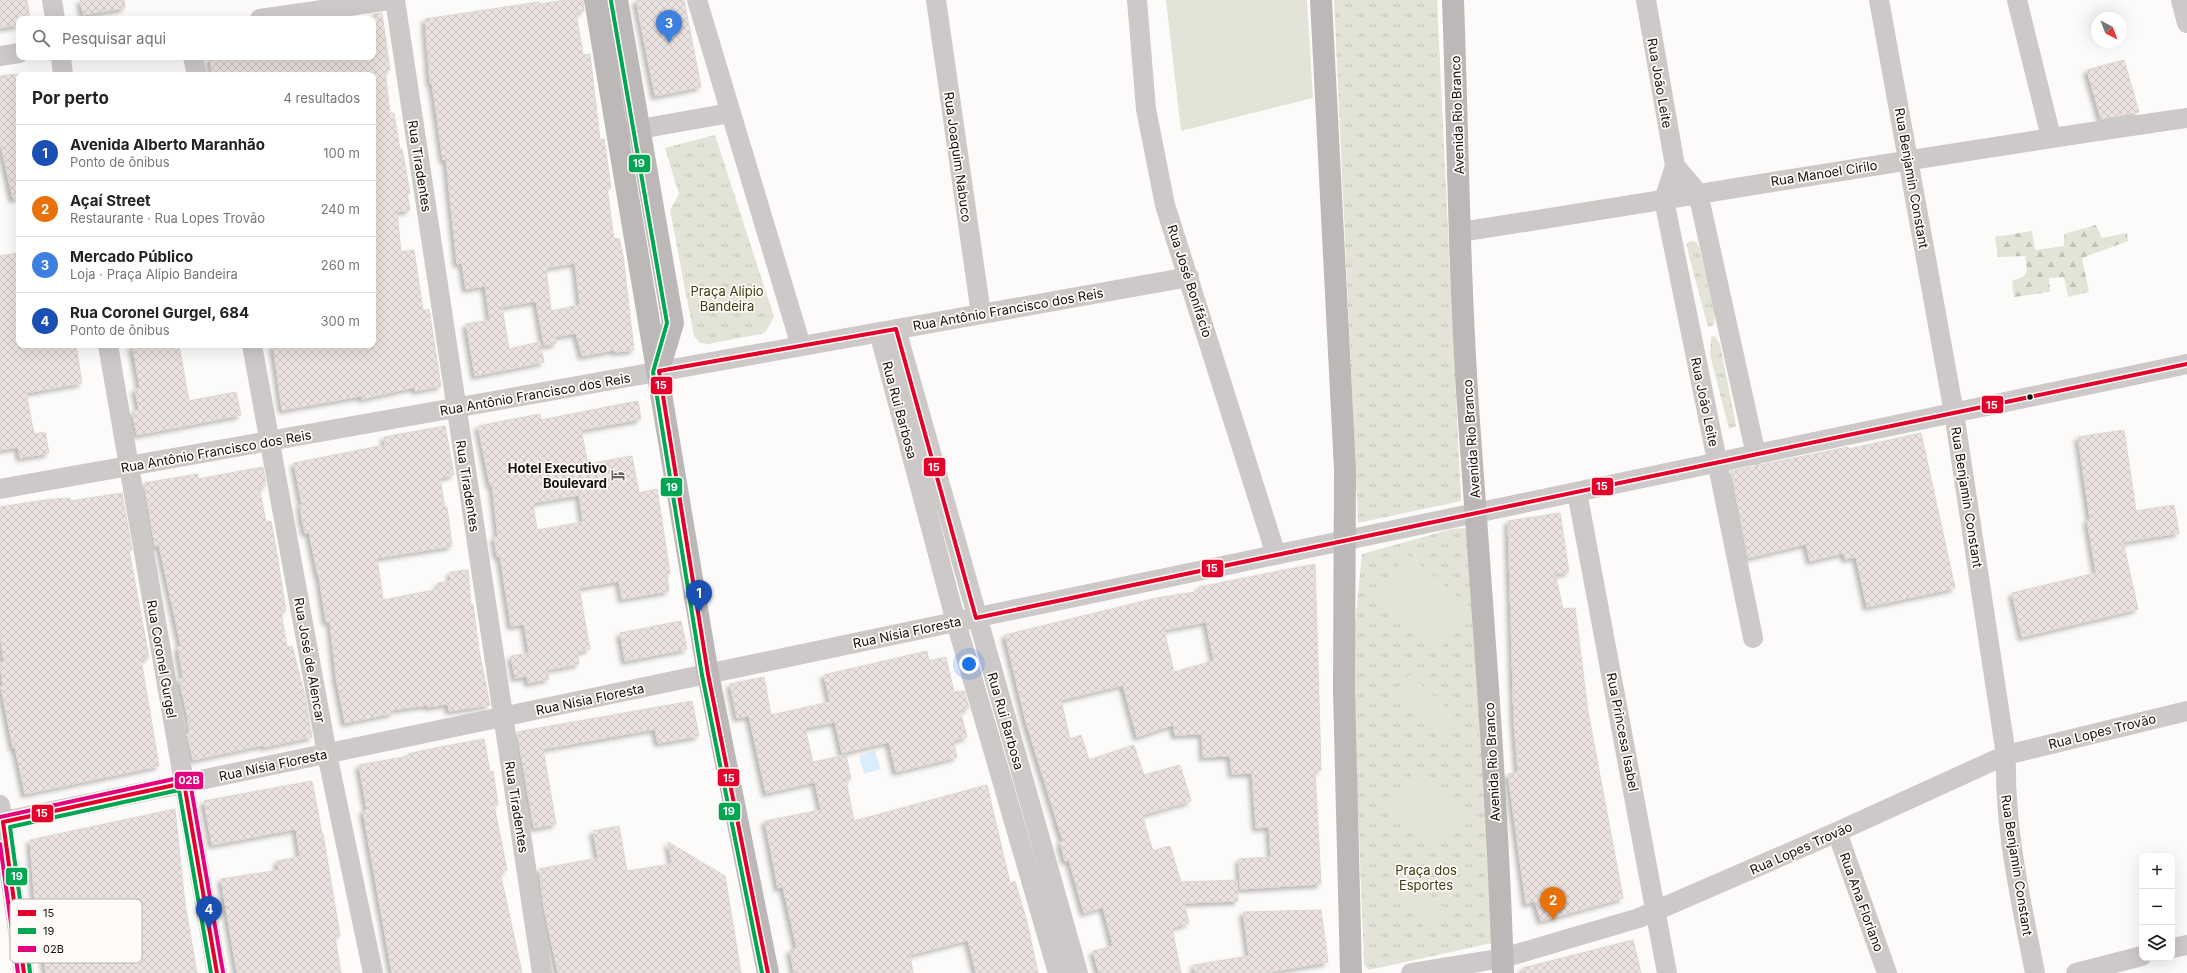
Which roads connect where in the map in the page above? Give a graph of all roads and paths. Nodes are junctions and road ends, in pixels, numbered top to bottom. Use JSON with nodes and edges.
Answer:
{"nodes":[{"id":1,"x":52,"y":0,"type":"edge"},
{"id":2,"x":390,"y":0,"type":"edge"},
{"id":3,"x":394,"y":0,"type":"edge"},
{"id":4,"x":595,"y":0,"type":"edge"},
{"id":5,"x":617,"y":0,"type":"edge"},
{"id":6,"x":697,"y":0,"type":"edge"},
{"id":7,"x":936,"y":0,"type":"edge"},
{"id":8,"x":1137,"y":0,"type":"edge"},
{"id":9,"x":1321,"y":0,"type":"edge"},
{"id":10,"x":1453,"y":0,"type":"edge"},
{"id":11,"x":1646,"y":0,"type":"edge"},
{"id":12,"x":1879,"y":0,"type":"edge"},
{"id":13,"x":2017,"y":0,"type":"edge"},
{"id":14,"x":2182,"y":0,"type":"edge"},
{"id":15,"x":55,"y":16,"type":"edge"},
{"id":16,"x":281,"y":16,"type":"edge"},
{"id":17,"x":2187,"y":23,"type":"edge"},
{"id":18,"x":16,"y":53,"type":"edge"},
{"id":19,"x":0,"y":56,"type":"edge"},
{"id":20,"x":61,"y":60,"type":"edge"},
{"id":21,"x":194,"y":60,"type":"edge"},
{"id":22,"x":63,"y":72,"type":"edge"},
{"id":23,"x":196,"y":72,"type":"edge"},
{"id":24,"x":730,"y":113,"type":"junction"},
{"id":25,"x":2187,"y":118,"type":"edge"},
{"id":26,"x":639,"y":129,"type":"junction"},
{"id":27,"x":617,"y":133,"type":"junction"},
{"id":28,"x":2051,"y":137,"type":"junction"},
{"id":29,"x":1908,"y":159,"type":"junction"},
{"id":30,"x":1675,"y":166,"type":"junction"},
{"id":31,"x":1698,"y":193,"type":"junction"},
{"id":32,"x":1664,"y":200,"type":"junction"},
{"id":33,"x":1461,"y":232,"type":"junction"},
{"id":34,"x":1189,"y":277,"type":"junction"},
{"id":35,"x":981,"y":314,"type":"junction"},
{"id":36,"x":888,"y":331,"type":"junction"},
{"id":37,"x":801,"y":346,"type":"junction"},
{"id":38,"x":108,"y":348,"type":"edge"},
{"id":39,"x":253,"y":348,"type":"edge"},
{"id":40,"x":2187,"y":364,"type":"edge"},
{"id":41,"x":659,"y":371,"type":"junction"},
{"id":42,"x":456,"y":408,"type":"junction"},
{"id":43,"x":1954,"y":413,"type":"junction"},
{"id":44,"x":270,"y":441,"type":"junction"},
{"id":45,"x":1756,"y":455,"type":"junction"},
{"id":46,"x":923,"y":460,"type":"junction"},
{"id":47,"x":1718,"y":462,"type":"junction"},
{"id":48,"x":128,"y":466,"type":"junction"},
{"id":49,"x":0,"y":489,"type":"edge"},
{"id":50,"x":1578,"y":492,"type":"junction"},
{"id":51,"x":1477,"y":513,"type":"junction"},
{"id":52,"x":1344,"y":541,"type":"junction"},
{"id":53,"x":1276,"y":555,"type":"junction"},
{"id":54,"x":976,"y":618,"type":"junction"},
{"id":55,"x":956,"y":622,"type":"junction"},
{"id":56,"x":1753,"y":638,"type":"dead end"},
{"id":57,"x":708,"y":674,"type":"junction"},
{"id":58,"x":2187,"y":711,"type":"edge"},
{"id":59,"x":503,"y":717,"type":"junction"},
{"id":60,"x":1001,"y":738,"type":"junction"},
{"id":61,"x":327,"y":754,"type":"junction"},
{"id":62,"x":2006,"y":756,"type":"junction"},
{"id":63,"x":184,"y":784,"type":"junction"},
{"id":64,"x":1,"y":816,"type":"edge"},
{"id":65,"x":1836,"y":832,"type":"junction"},
{"id":66,"x":3,"y":847,"type":"edge"},
{"id":67,"x":1036,"y":859,"type":"junction"},
{"id":68,"x":12,"y":899,"type":"edge"},
{"id":69,"x":1656,"y":911,"type":"junction"},
{"id":70,"x":2187,"y":944,"type":"edge"},
{"id":71,"x":2175,"y":947,"type":"edge"},
{"id":72,"x":2139,"y":957,"type":"edge"},
{"id":73,"x":22,"y":963,"type":"edge"},
{"id":74,"x":1503,"y":965,"type":"edge"},
{"id":75,"x":24,"y":973,"type":"edge"},
{"id":76,"x":217,"y":973,"type":"edge"},
{"id":77,"x":373,"y":973,"type":"edge"},
{"id":78,"x":542,"y":973,"type":"edge"},
{"id":79,"x":768,"y":973,"type":"edge"},
{"id":80,"x":1058,"y":973,"type":"edge"},
{"id":81,"x":1078,"y":973,"type":"edge"},
{"id":82,"x":1351,"y":973,"type":"edge"},
{"id":83,"x":1411,"y":973,"type":"edge"},
{"id":84,"x":1667,"y":973,"type":"edge"},
{"id":85,"x":1887,"y":973,"type":"edge"},
{"id":86,"x":2035,"y":973,"type":"edge"},
{"id":87,"x":2076,"y":973,"type":"edge"}],
"edges":[{"from":1,"to":15,"type":"street"},
{"from":2,"to":16,"type":"street"},
{"from":3,"to":42,"type":"street","name":"Rua Tiradentes"},
{"from":4,"to":27,"type":"main road"},
{"from":5,"to":26,"type":"main road"},
{"from":6,"to":24,"type":"street"},
{"from":7,"to":35,"type":"street","name":"Rua Joaquim Nabuco"},
{"from":8,"to":34,"type":"street","name":"Rua José Bonifácio"},
{"from":9,"to":52,"type":"main road"},
{"from":10,"to":33,"type":"main road","name":"Avenida Rio Branco"},
{"from":11,"to":30,"type":"street","name":"Rua João Leite"},
{"from":12,"to":29,"type":"street","name":"Rua Benjamin Constant"},
{"from":13,"to":28,"type":"street"},
{"from":14,"to":17,"type":"street"},
{"from":18,"to":19,"type":"street"},
{"from":20,"to":22,"type":"street"},
{"from":21,"to":23,"type":"street"},
{"from":24,"to":26,"type":"street"},
{"from":24,"to":37,"type":"street"},
{"from":25,"to":28,"type":"street","name":"Rua Manoel Cirilo"},
{"from":26,"to":27,"type":"street"},
{"from":26,"to":41,"type":"main road"},
{"from":27,"to":41,"type":"main road"},
{"from":28,"to":29,"type":"street","name":"Rua Manoel Cirilo"},
{"from":29,"to":31,"type":"street","name":"Rua Manoel Cirilo"},
{"from":29,"to":43,"type":"street","name":"Rua Benjamin Constant"},
{"from":30,"to":31,"type":"street"},
{"from":30,"to":32,"type":"street","name":"Rua João Leite"},
{"from":31,"to":32,"type":"street","name":"Rua Manoel Cirilo"},
{"from":31,"to":45,"type":"street"},
{"from":32,"to":33,"type":"street","name":"Rua Manoel Cirilo"},
{"from":32,"to":47,"type":"street","name":"Rua João Leite"},
{"from":33,"to":51,"type":"main road","name":"Avenida Rio Branco"},
{"from":34,"to":35,"type":"street","name":"Rua Antônio Francisco dos Reis"},
{"from":34,"to":53,"type":"street","name":"Rua José Bonifácio"},
{"from":35,"to":36,"type":"street","name":"Rua Antônio Francisco dos Reis"},
{"from":36,"to":37,"type":"street","name":"Rua Antônio Francisco dos Reis"},
{"from":36,"to":46,"type":"street","name":"Rua Rui Barbosa"},
{"from":37,"to":41,"type":"street","name":"Rua Antônio Francisco dos Reis"},
{"from":38,"to":48,"type":"street","name":"Rua Coronel Gurgel"},
{"from":39,"to":44,"type":"street","name":"Rua José de Alencar"},
{"from":40,"to":43,"type":"street","name":"Rua Nísia Floresta"},
{"from":41,"to":42,"type":"street","name":"Rua Antônio Francisco dos Reis"},
{"from":41,"to":57,"type":"main road"},
{"from":42,"to":44,"type":"street","name":"Rua Antônio Francisco dos Reis"},
{"from":42,"to":59,"type":"street","name":"Rua Tiradentes"},
{"from":43,"to":45,"type":"street","name":"Rua Nísia Floresta"},
{"from":43,"to":62,"type":"street","name":"Rua Benjamin Constant"},
{"from":44,"to":48,"type":"street","name":"Rua Antônio Francisco dos Reis"},
{"from":44,"to":61,"type":"street","name":"Rua José de Alencar"},
{"from":45,"to":47,"type":"street","name":"Rua Nísia Floresta"},
{"from":46,"to":54,"type":"street","name":"Rua Rui Barbosa"},
{"from":46,"to":55,"type":"street","name":"Rua Rui Barbosa"},
{"from":47,"to":50,"type":"street","name":"Rua Nísia Floresta"},
{"from":47,"to":56,"type":"street","name":"Rua João Leite"},
{"from":48,"to":49,"type":"street","name":"Rua Antônio Francisco dos Reis"},
{"from":48,"to":63,"type":"street","name":"Rua Coronel Gurgel"},
{"from":50,"to":51,"type":"street","name":"Rua Nísia Floresta"},
{"from":50,"to":69,"type":"street","name":"Rua Princesa Isabel"},
{"from":51,"to":52,"type":"street","name":"Rua Nísia Floresta"},
{"from":51,"to":74,"type":"main road","name":"Avenida Rio Branco"},
{"from":52,"to":53,"type":"street","name":"Rua Nísia Floresta"},
{"from":52,"to":82,"type":"main road"},
{"from":53,"to":54,"type":"street","name":"Rua Nísia Floresta"},
{"from":54,"to":55,"type":"street","name":"Rua Nísia Floresta"},
{"from":54,"to":60,"type":"street","name":"Rua Rui Barbosa"},
{"from":55,"to":57,"type":"street","name":"Rua Nísia Floresta"},
{"from":55,"to":60,"type":"street","name":"Rua Rui Barbosa"},
{"from":57,"to":59,"type":"street","name":"Rua Nísia Floresta"},
{"from":57,"to":79,"type":"main road"},
{"from":58,"to":62,"type":"street","name":"Rua Lopes Trovão"},
{"from":59,"to":61,"type":"street","name":"Rua Nísia Floresta"},
{"from":59,"to":78,"type":"street","name":"Rua Tiradentes"},
{"from":60,"to":67,"type":"street","name":"Rua Rui Barbosa"},
{"from":61,"to":63,"type":"street","name":"Rua Nísia Floresta"},
{"from":61,"to":77,"type":"street","name":"Rua José de Alencar"},
{"from":62,"to":65,"type":"street","name":"Rua Lopes Trovão"},
{"from":62,"to":86,"type":"street","name":"Rua Benjamin Constant"},
{"from":63,"to":64,"type":"street","name":"Rua Nísia Floresta"},
{"from":63,"to":76,"type":"street","name":"Rua Coronel Gurgel"},
{"from":64,"to":66,"type":"street"},
{"from":65,"to":69,"type":"street","name":"Rua Lopes Trovão"},
{"from":65,"to":85,"type":"street","name":"Rua Ana Floriano"},
{"from":66,"to":68,"type":"street"},
{"from":67,"to":80,"type":"street","name":"Rua Rui Barbosa"},
{"from":67,"to":81,"type":"street","name":"Rua Rui Barbosa"},
{"from":69,"to":74,"type":"street","name":"Rua Lopes Trovão"},
{"from":69,"to":84,"type":"street","name":"Rua Princesa Isabel"},
{"from":70,"to":71,"type":"street"},
{"from":72,"to":87,"type":"street"},
{"from":73,"to":75,"type":"street"},
{"from":74,"to":83,"type":"street","name":"Rua Lopes Trovão"}]}
